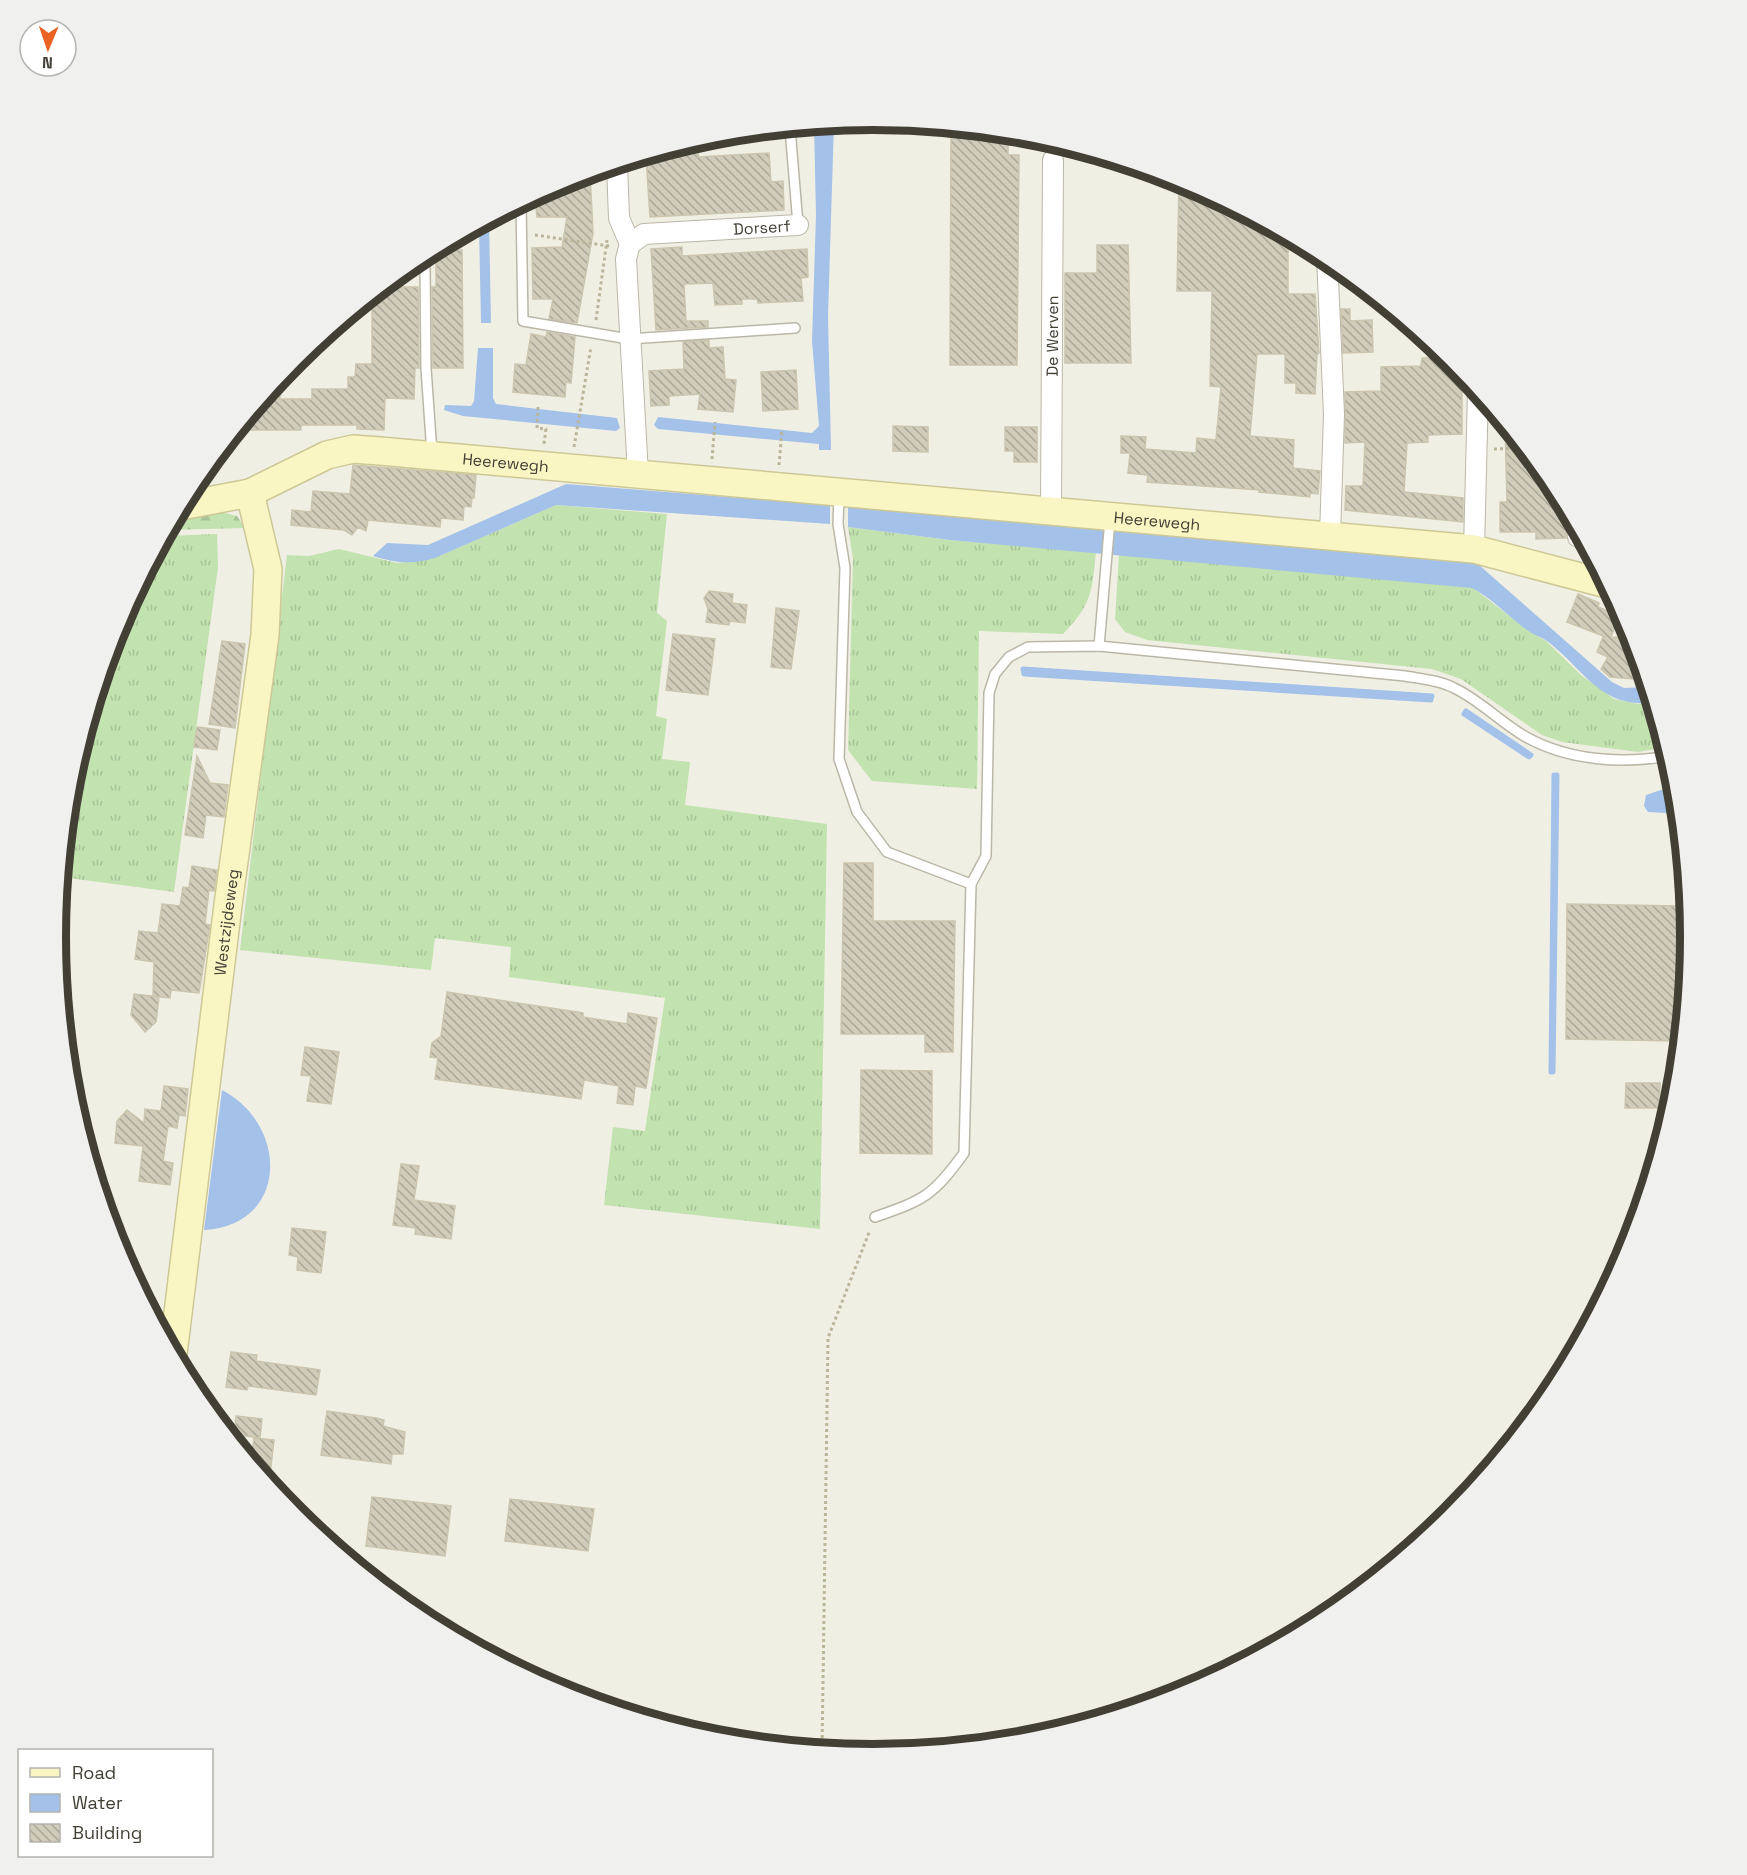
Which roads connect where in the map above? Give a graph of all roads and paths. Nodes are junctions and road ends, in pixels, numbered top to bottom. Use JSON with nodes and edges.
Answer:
{"nodes":[{"id":1,"x":791,"y":135,"type":"edge"},
{"id":2,"x":1053,"y":160,"type":"dead end"},
{"id":3,"x":616,"y":172,"type":"edge"},
{"id":4,"x":521,"y":211,"type":"edge"},
{"id":5,"x":798,"y":225,"type":"joint"},
{"id":6,"x":522,"y":234,"type":"junction"},
{"id":7,"x":607,"y":246,"type":"junction"},
{"id":8,"x":629,"y":247,"type":"junction"},
{"id":9,"x":605,"y":257,"type":"dead end"},
{"id":10,"x":425,"y":267,"type":"dead end"},
{"id":11,"x":1328,"y":270,"type":"edge"},
{"id":12,"x":795,"y":328,"type":"dead end"},
{"id":13,"x":629,"y":339,"type":"junction"},
{"id":14,"x":1478,"y":402,"type":"edge"},
{"id":15,"x":538,"y":407,"type":"dead end"},
{"id":16,"x":582,"y":407,"type":"dead end"},
{"id":17,"x":715,"y":422,"type":"dead end"},
{"id":18,"x":537,"y":425,"type":"dead end"},
{"id":19,"x":782,"y":429,"type":"dead end"},
{"id":20,"x":576,"y":436,"type":"dead end"},
{"id":21,"x":714,"y":436,"type":"dead end"},
{"id":22,"x":781,"y":443,"type":"dead end"},
{"id":23,"x":1516,"y":448,"type":"edge"},
{"id":24,"x":1477,"y":449,"type":"junction"},
{"id":25,"x":433,"y":456,"type":"junction"},
{"id":26,"x":638,"y":474,"type":"junction"},
{"id":27,"x":250,"y":493,"type":"junction"},
{"id":28,"x":839,"y":499,"type":"junction"},
{"id":29,"x":193,"y":504,"type":"edge"},
{"id":30,"x":1051,"y":512,"type":"junction"},
{"id":31,"x":1110,"y":522,"type":"junction"},
{"id":32,"x":1330,"y":536,"type":"junction"},
{"id":33,"x":1474,"y":549,"type":"junction"},
{"id":34,"x":1599,"y":582,"type":"edge"},
{"id":35,"x":1100,"y":646,"type":"junction"},
{"id":36,"x":1660,"y":757,"type":"edge"},
{"id":37,"x":971,"y":884,"type":"junction"},
{"id":38,"x":875,"y":1217,"type":"joint"},
{"id":39,"x":174,"y":1342,"type":"edge"},
{"id":40,"x":822,"y":1743,"type":"edge"}],
"edges":[{"from":1,"to":5,"type":"lane","name":"Dorserf"},
{"from":2,"to":30,"type":"street","name":"De Werven"},
{"from":3,"to":8,"type":"street"},
{"from":4,"to":6,"type":"lane"},
{"from":5,"to":8,"type":"street","name":"Dorserf"},
{"from":6,"to":7,"type":"path"},
{"from":6,"to":13,"type":"lane"},
{"from":7,"to":8,"type":"path"},
{"from":7,"to":9,"type":"path"},
{"from":8,"to":13,"type":"street"},
{"from":10,"to":25,"type":"lane"},
{"from":11,"to":32,"type":"street"},
{"from":12,"to":13,"type":"lane"},
{"from":13,"to":26,"type":"street"},
{"from":14,"to":24,"type":"street"},
{"from":15,"to":18,"type":"path"},
{"from":16,"to":20,"type":"path"},
{"from":17,"to":21,"type":"path"},
{"from":19,"to":22,"type":"path"},
{"from":23,"to":24,"type":"path"},
{"from":24,"to":33,"type":"street"},
{"from":25,"to":26,"type":"street","name":"Heerewegh"},
{"from":25,"to":27,"type":"street","name":"Heerewegh"},
{"from":26,"to":28,"type":"street","name":"Heerewegh"},
{"from":27,"to":29,"type":"street","name":"Heerewegh"},
{"from":27,"to":39,"type":"street","name":"Westzijdeweg"},
{"from":28,"to":30,"type":"street","name":"Heerewegh"},
{"from":28,"to":37,"type":"lane"},
{"from":30,"to":31,"type":"street","name":"Heerewegh"},
{"from":31,"to":32,"type":"street","name":"Heerewegh"},
{"from":31,"to":35,"type":"lane"},
{"from":32,"to":33,"type":"street","name":"Heerewegh"},
{"from":33,"to":34,"type":"street","name":"Heerewegh"},
{"from":35,"to":36,"type":"lane"},
{"from":35,"to":37,"type":"lane"},
{"from":37,"to":38,"type":"lane"},
{"from":38,"to":40,"type":"path"}]}
